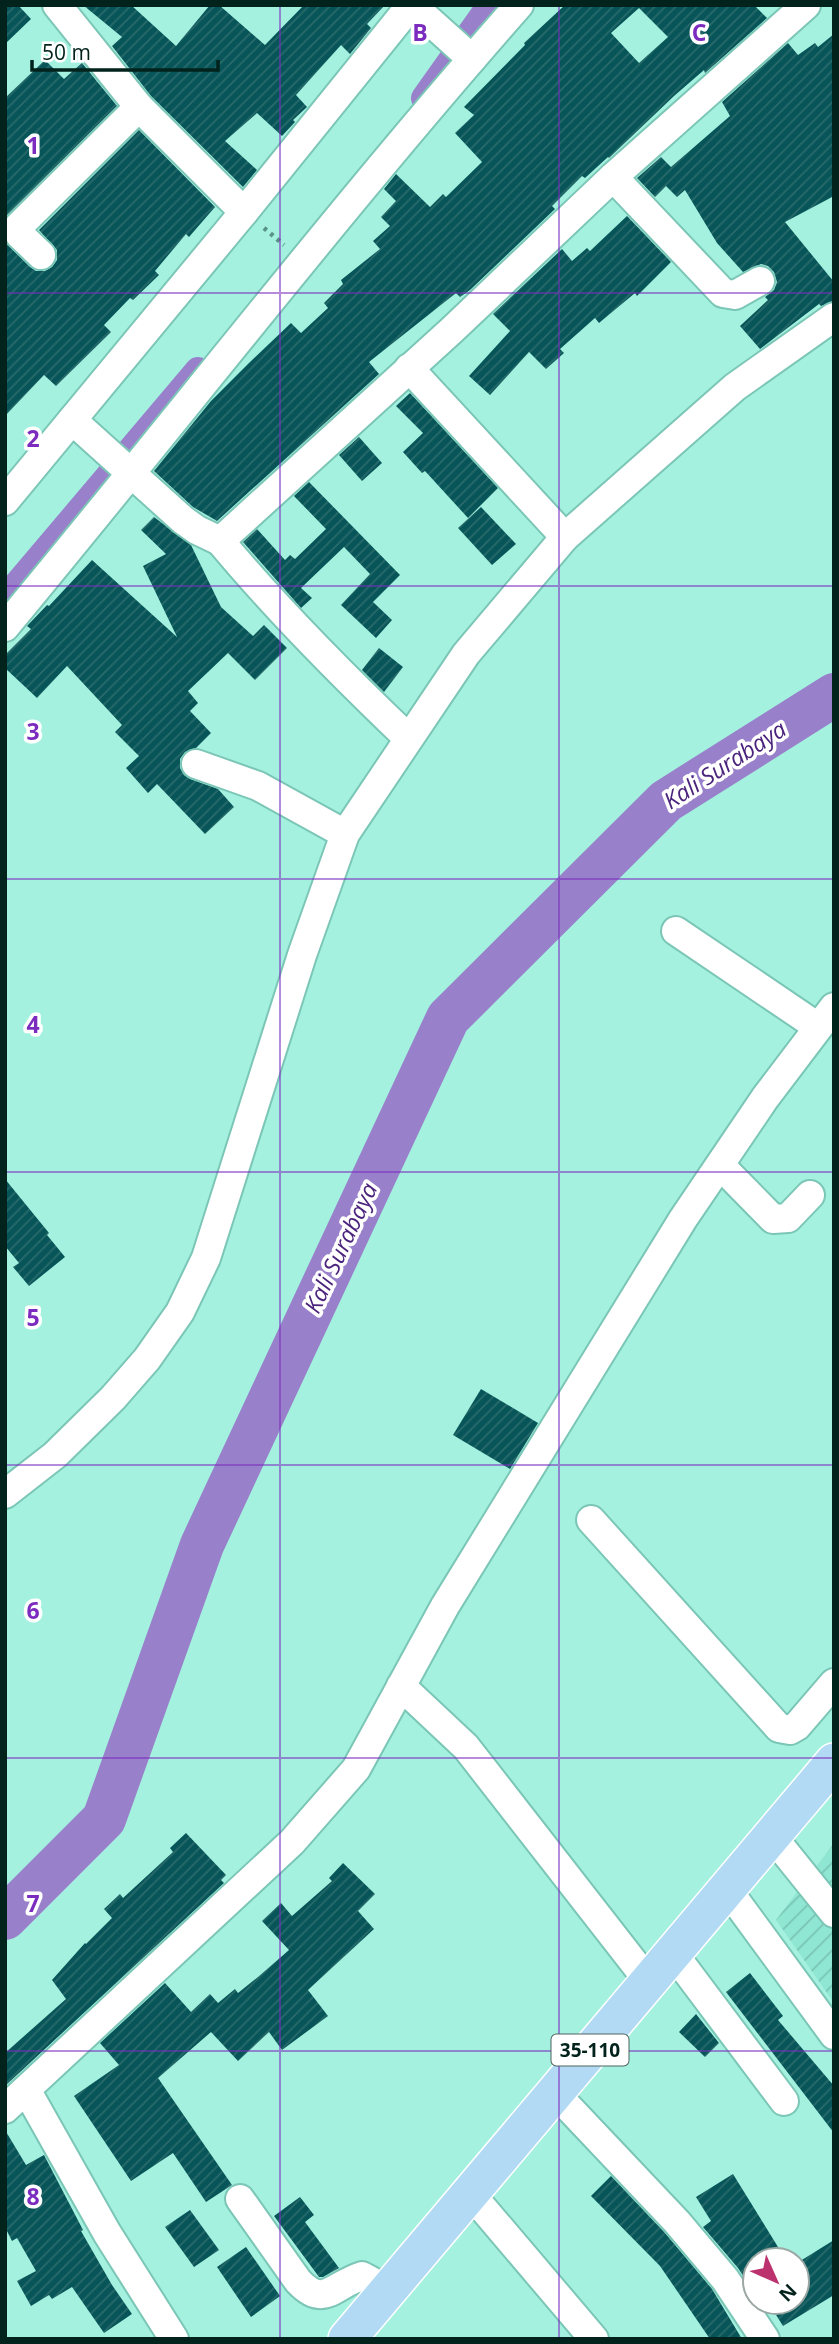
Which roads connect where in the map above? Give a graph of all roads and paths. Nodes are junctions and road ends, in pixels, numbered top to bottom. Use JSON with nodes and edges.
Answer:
{"nodes":[{"id":1,"x":57,"y":5,"type":"edge"},
{"id":2,"x":519,"y":5,"type":"edge"},
{"id":3,"x":806,"y":5,"type":"edge"},
{"id":4,"x":416,"y":10,"type":"edge"},
{"id":5,"x":468,"y":56,"type":"junction"},
{"id":6,"x":139,"y":107,"type":"junction"},
{"id":7,"x":613,"y":177,"type":"junction"},
{"id":8,"x":250,"y":217,"type":"junction"},
{"id":9,"x":286,"y":247,"type":"dead end"},
{"id":10,"x":41,"y":255,"type":"dead end"},
{"id":11,"x":760,"y":281,"type":"dead end"},
{"id":12,"x":834,"y":317,"type":"edge"},
{"id":13,"x":409,"y":368,"type":"junction"},
{"id":14,"x":78,"y":427,"type":"junction"},
{"id":15,"x":127,"y":472,"type":"junction"},
{"id":16,"x":5,"y":500,"type":"edge"},
{"id":17,"x":565,"y":537,"type":"junction"},
{"id":18,"x":220,"y":541,"type":"junction"},
{"id":19,"x":5,"y":626,"type":"edge"},
{"id":20,"x":408,"y":738,"type":"junction"},
{"id":21,"x":197,"y":764,"type":"dead end"},
{"id":22,"x":345,"y":835,"type":"junction"},
{"id":23,"x":676,"y":931,"type":"dead end"},
{"id":24,"x":826,"y":1017,"type":"edge"},
{"id":25,"x":720,"y":1165,"type":"junction"},
{"id":26,"x":810,"y":1195,"type":"dead end"},
{"id":27,"x":5,"y":1494,"type":"edge"},
{"id":28,"x":591,"y":1520,"type":"dead end"},
{"id":29,"x":834,"y":1683,"type":"edge"},
{"id":30,"x":401,"y":1686,"type":"junction"},
{"id":31,"x":834,"y":1762,"type":"edge"},
{"id":32,"x":772,"y":1836,"type":"junction"},
{"id":33,"x":727,"y":1889,"type":"junction"},
{"id":34,"x":834,"y":1913,"type":"edge"},
{"id":35,"x":673,"y":1953,"type":"junction"},
{"id":36,"x":649,"y":1982,"type":"junction"},
{"id":37,"x":834,"y":2035,"type":"edge"},
{"id":38,"x":27,"y":2091,"type":"junction"},
{"id":39,"x":555,"y":2093,"type":"junction"},
{"id":40,"x":784,"y":2101,"type":"dead end"},
{"id":41,"x":5,"y":2109,"type":"edge"},
{"id":42,"x":470,"y":2193,"type":"junction"},
{"id":43,"x":240,"y":2199,"type":"dead end"},
{"id":44,"x":388,"y":2290,"type":"junction"},
{"id":45,"x":174,"y":2339,"type":"edge"},
{"id":46,"x":347,"y":2339,"type":"edge"},
{"id":47,"x":594,"y":2339,"type":"edge"},
{"id":48,"x":765,"y":2339,"type":"edge"}],
"edges":[{"from":1,"to":6,"type":"street"},
{"from":2,"to":5,"type":"street"},
{"from":3,"to":7,"type":"street"},
{"from":4,"to":5,"type":"street"},
{"from":4,"to":8,"type":"street"},
{"from":5,"to":15,"type":"street"},
{"from":6,"to":8,"type":"street"},
{"from":6,"to":10,"type":"street"},
{"from":7,"to":11,"type":"street"},
{"from":7,"to":13,"type":"street"},
{"from":8,"to":9,"type":"path"},
{"from":8,"to":14,"type":"street"},
{"from":12,"to":17,"type":"street"},
{"from":13,"to":17,"type":"street"},
{"from":13,"to":18,"type":"street"},
{"from":14,"to":15,"type":"street"},
{"from":14,"to":16,"type":"street"},
{"from":15,"to":18,"type":"street"},
{"from":15,"to":19,"type":"street"},
{"from":17,"to":20,"type":"street"},
{"from":18,"to":20,"type":"street"},
{"from":20,"to":22,"type":"street"},
{"from":21,"to":22,"type":"street"},
{"from":22,"to":27,"type":"street"},
{"from":23,"to":24,"type":"street"},
{"from":24,"to":25,"type":"street"},
{"from":25,"to":26,"type":"street"},
{"from":25,"to":30,"type":"street"},
{"from":28,"to":29,"type":"street"},
{"from":30,"to":36,"type":"street"},
{"from":30,"to":38,"type":"street"},
{"from":31,"to":32,"type":"main road","number":"35-110"},
{"from":32,"to":33,"type":"main road","number":"35-110"},
{"from":32,"to":34,"type":"street"},
{"from":33,"to":35,"type":"main road","number":"35-110"},
{"from":33,"to":37,"type":"street"},
{"from":35,"to":36,"type":"main road","number":"35-110"},
{"from":35,"to":40,"type":"street"},
{"from":36,"to":39,"type":"main road","number":"35-110"},
{"from":38,"to":41,"type":"street"},
{"from":38,"to":45,"type":"street"},
{"from":39,"to":42,"type":"main road","number":"35-110"},
{"from":39,"to":48,"type":"street"},
{"from":42,"to":44,"type":"main road","number":"35-110"},
{"from":42,"to":47,"type":"street"},
{"from":43,"to":44,"type":"street"},
{"from":44,"to":46,"type":"main road","number":"35-110"}]}
